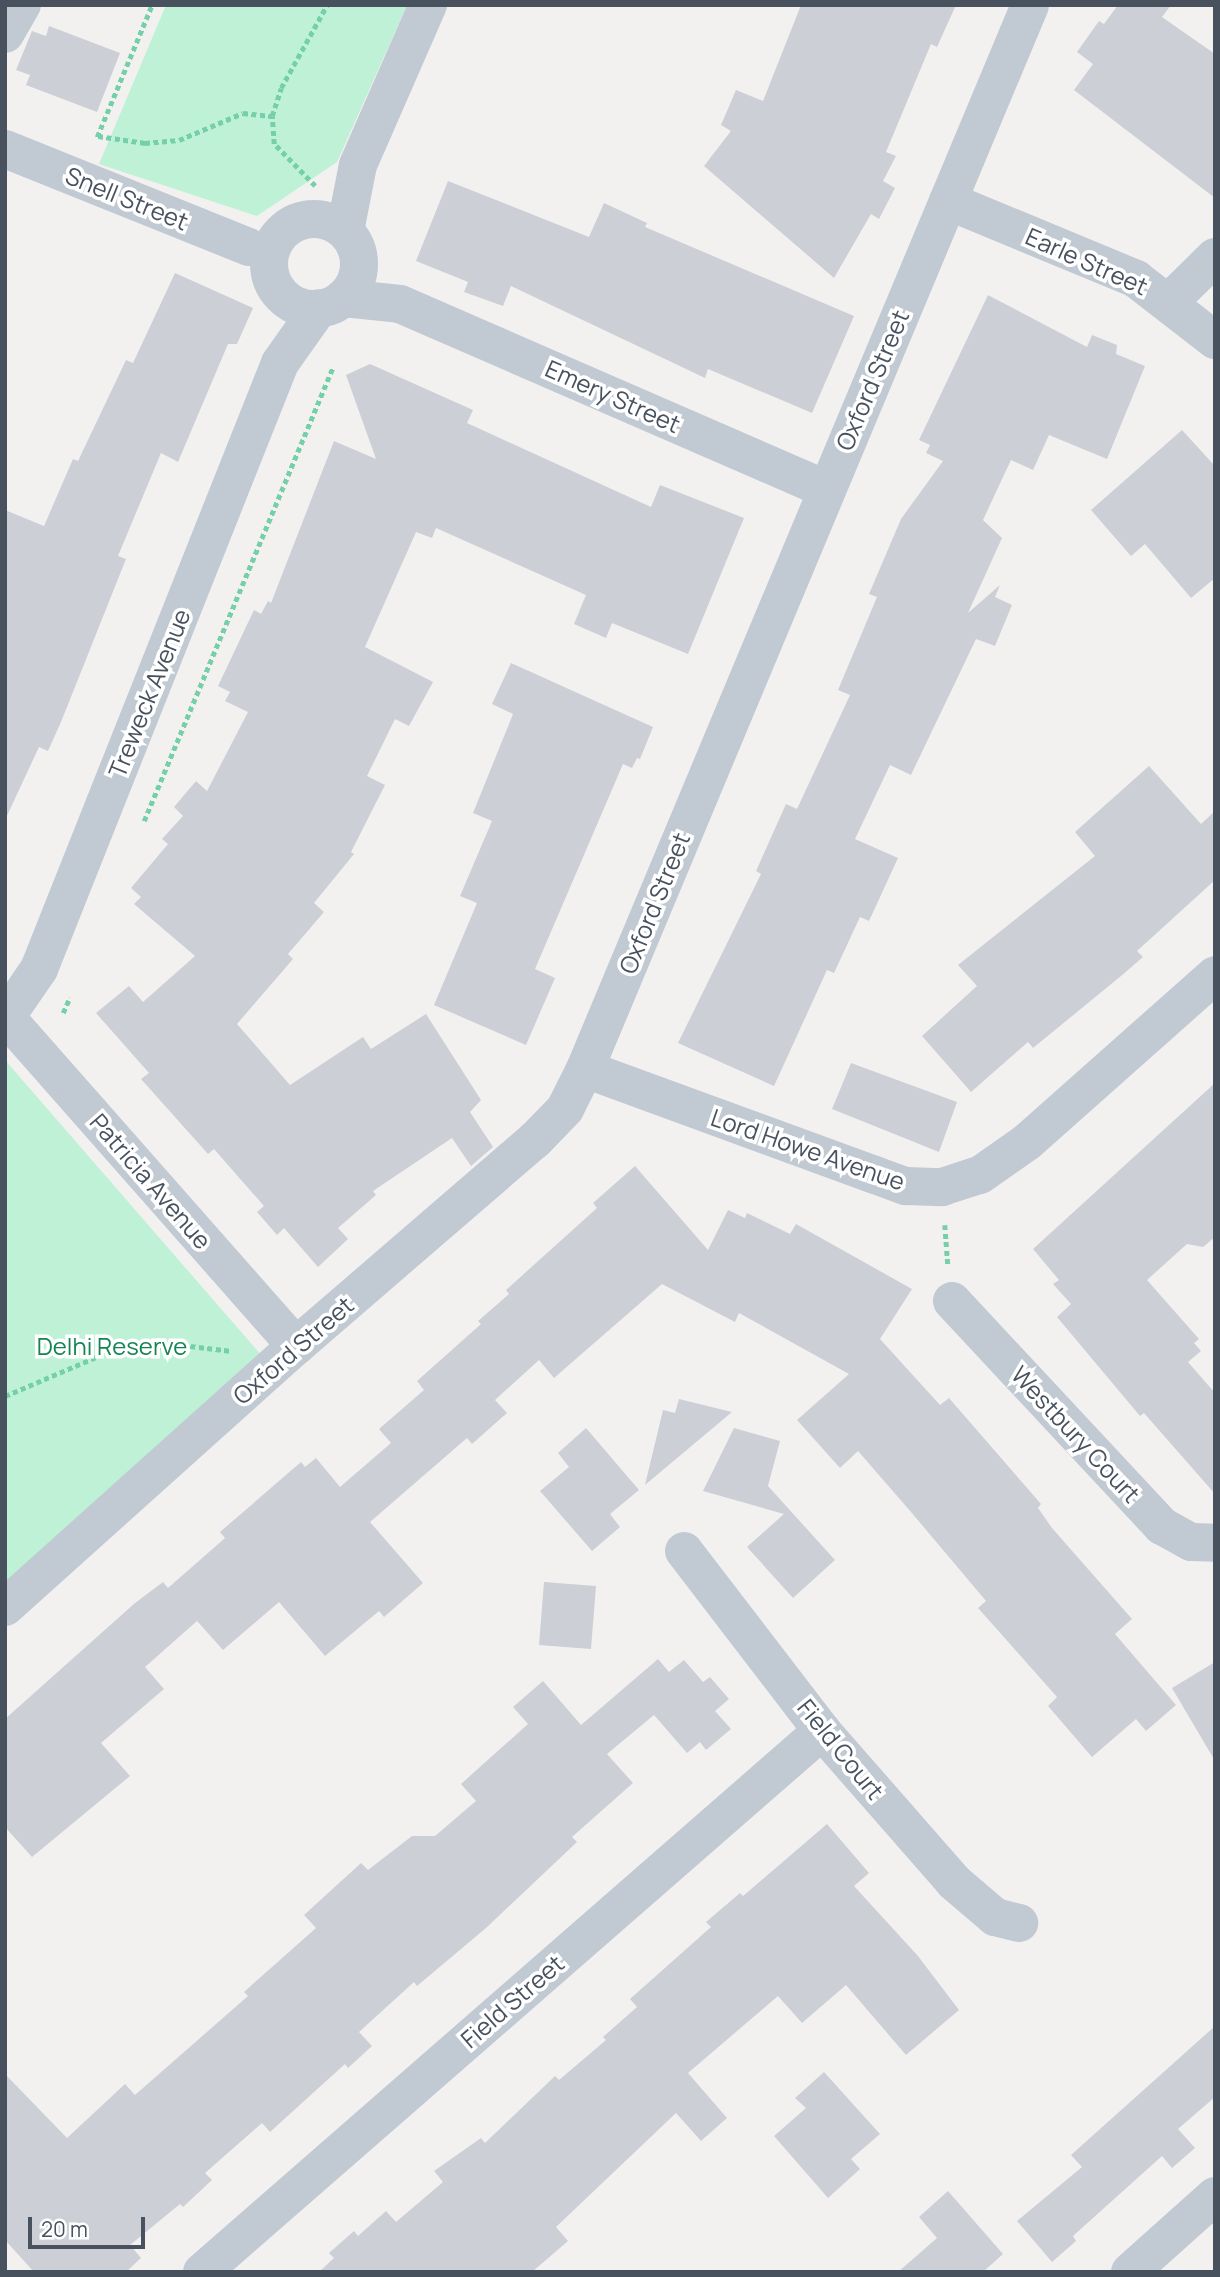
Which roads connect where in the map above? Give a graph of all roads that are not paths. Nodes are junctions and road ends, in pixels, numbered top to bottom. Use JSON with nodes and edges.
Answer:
{"nodes":[{"id":1,"x":22,"y":5,"type":"edge"},
{"id":2,"x":428,"y":5,"type":"edge"},
{"id":3,"x":1030,"y":5,"type":"edge"},
{"id":4,"x":5,"y":34,"type":"edge"},
{"id":5,"x":5,"y":149,"type":"edge"},
{"id":6,"x":948,"y":201,"type":"junction"},
{"id":7,"x":337,"y":226,"type":"junction"},
{"id":8,"x":249,"y":247,"type":"dead end"},
{"id":9,"x":1215,"y":257,"type":"edge"},
{"id":10,"x":315,"y":301,"type":"junction"},
{"id":11,"x":1170,"y":301,"type":"junction"},
{"id":12,"x":400,"y":304,"type":"junction"},
{"id":13,"x":1215,"y":340,"type":"edge"},
{"id":14,"x":825,"y":489,"type":"junction"},
{"id":15,"x":1215,"y":975,"type":"edge"},
{"id":16,"x":6,"y":1017,"type":"edge"},
{"id":17,"x":585,"y":1069,"type":"junction"},
{"id":18,"x":951,"y":1301,"type":"road end"},
{"id":19,"x":296,"y":1346,"type":"junction"},
{"id":20,"x":1215,"y":1543,"type":"edge"},
{"id":21,"x":684,"y":1550,"type":"dead end"},
{"id":22,"x":5,"y":1607,"type":"edge"},
{"id":23,"x":822,"y":1731,"type":"junction"},
{"id":24,"x":1019,"y":1923,"type":"dead end"},
{"id":25,"x":1215,"y":2196,"type":"edge"},
{"id":26,"x":202,"y":2272,"type":"edge"},
{"id":27,"x":1130,"y":2272,"type":"edge"}],
"edges":[{"from":1,"to":4,"type":"street"},
{"from":2,"to":7,"type":"street"},
{"from":3,"to":6,"type":"street","name":"Oxford Street"},
{"from":5,"to":8,"type":"street","name":"Snell Street"},
{"from":6,"to":11,"type":"street","name":"Earle Street"},
{"from":6,"to":14,"type":"street","name":"Oxford Street"},
{"from":7,"to":10,"type":"street"},
{"from":7,"to":10,"type":"street"},
{"from":7,"to":12,"type":"street","name":"Emery Street"},
{"from":9,"to":11,"type":"street"},
{"from":10,"to":12,"type":"street","name":"Emery Street"},
{"from":10,"to":16,"type":"street","name":"Treweck Avenue"},
{"from":11,"to":13,"type":"street","name":"Earle Street"},
{"from":12,"to":14,"type":"street","name":"Emery Street"},
{"from":14,"to":17,"type":"street","name":"Oxford Street"},
{"from":15,"to":17,"type":"street","name":"Lord Howe Avenue"},
{"from":16,"to":19,"type":"street","name":"Patricia Avenue"},
{"from":17,"to":19,"type":"street","name":"Oxford Street"},
{"from":18,"to":20,"type":"street","name":"Westbury Court"},
{"from":19,"to":22,"type":"street","name":"Oxford Street"},
{"from":21,"to":23,"type":"street","name":"Field Court"},
{"from":23,"to":24,"type":"street","name":"Field Court"},
{"from":23,"to":26,"type":"street","name":"Field Street"},
{"from":25,"to":27,"type":"street"}]}
